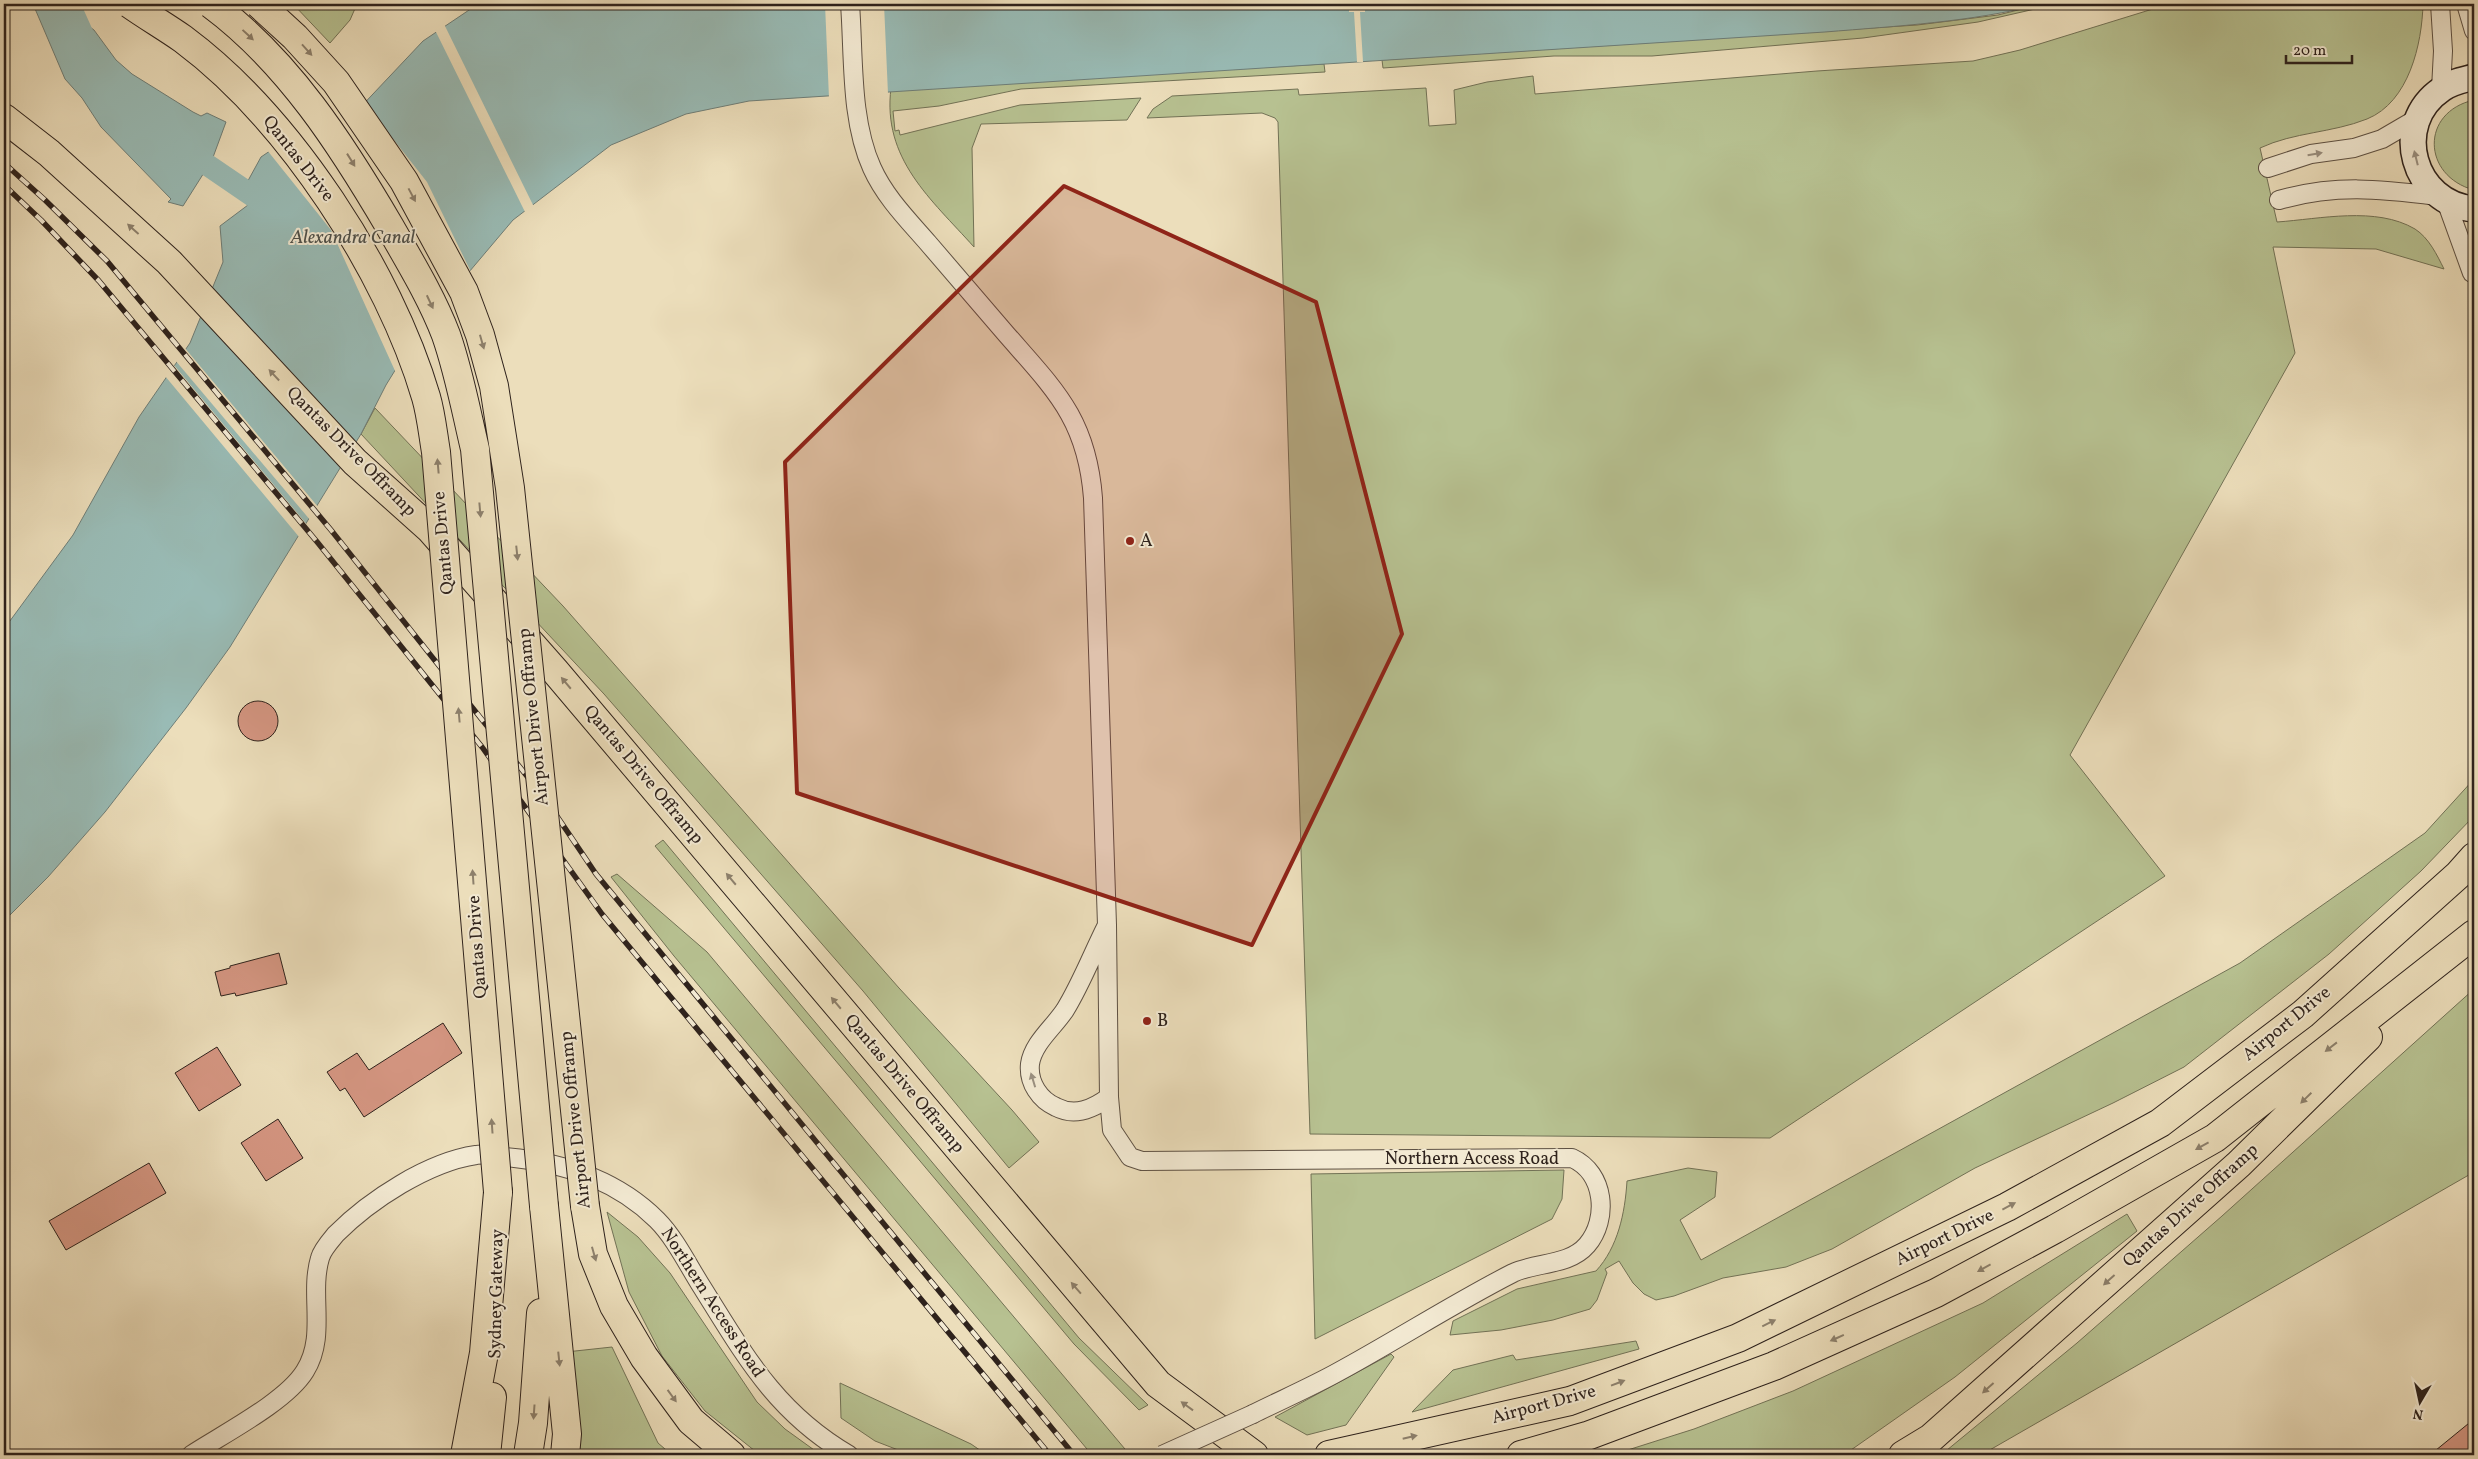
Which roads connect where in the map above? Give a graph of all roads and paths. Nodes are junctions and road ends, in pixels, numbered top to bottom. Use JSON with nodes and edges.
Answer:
{"nodes":[{"id":1,"x":130,"y":4,"type":"edge"},
{"id":2,"x":211,"y":4,"type":"edge"},
{"id":3,"x":260,"y":4,"type":"edge"},
{"id":4,"x":850,"y":4,"type":"edge"},
{"id":5,"x":2440,"y":4,"type":"edge"},
{"id":6,"x":2466,"y":4,"type":"edge"},
{"id":7,"x":2474,"y":31,"type":"edge"},
{"id":8,"x":2474,"y":77,"type":"edge"},
{"id":9,"x":2441,"y":89,"type":"junction"},
{"id":10,"x":4,"y":118,"type":"edge"},
{"id":11,"x":2418,"y":118,"type":"junction"},
{"id":12,"x":2268,"y":168,"type":"dead end"},
{"id":13,"x":2441,"y":198,"type":"junction"},
{"id":14,"x":2279,"y":200,"type":"dead end"},
{"id":15,"x":2474,"y":209,"type":"edge"},
{"id":16,"x":2472,"y":274,"type":"dead end"},
{"id":17,"x":2474,"y":857,"type":"edge"},
{"id":18,"x":1107,"y":925,"type":"junction"},
{"id":19,"x":2470,"y":938,"type":"edge"},
{"id":20,"x":1109,"y":1097,"type":"junction"},
{"id":21,"x":498,"y":1192,"type":"junction"},
{"id":22,"x":544,"y":1206,"type":"junction"},
{"id":23,"x":191,"y":1455,"type":"edge"},
{"id":24,"x":465,"y":1455,"type":"edge"},
{"id":25,"x":486,"y":1455,"type":"edge"},
{"id":26,"x":528,"y":1455,"type":"edge"},
{"id":27,"x":565,"y":1455,"type":"edge"},
{"id":28,"x":731,"y":1455,"type":"edge"},
{"id":29,"x":849,"y":1455,"type":"edge"},
{"id":30,"x":1162,"y":1455,"type":"edge"},
{"id":31,"x":1254,"y":1455,"type":"edge"},
{"id":32,"x":1329,"y":1455,"type":"edge"},
{"id":33,"x":1520,"y":1455,"type":"edge"},
{"id":34,"x":1903,"y":1455,"type":"edge"}],
"edges":[{"from":21,"to":1,"type":"highway","name":"Qantas Drive","one_way":true,"bridge":true},
{"from":2,"to":22,"type":"highway","one_way":true,"bridge":true},
{"from":3,"to":28,"type":"highway","name":"Airport Drive Offramp","one_way":true,"bridge":true},
{"from":4,"to":18,"type":"street","name":"Northern Access Road"},
{"from":5,"to":9,"type":"street"},
{"from":6,"to":7,"type":"street"},
{"from":8,"to":9,"type":"street"},
{"from":9,"to":11,"type":"street"},
{"from":31,"to":10,"type":"highway","name":"Qantas Drive Offramp","one_way":true},
{"from":12,"to":11,"type":"street","one_way":true},
{"from":13,"to":11,"type":"street","one_way":true},
{"from":13,"to":14,"type":"street"},
{"from":13,"to":15,"type":"street"},
{"from":13,"to":16,"type":"street"},
{"from":32,"to":17,"type":"highway","name":"Airport Drive","one_way":true},
{"from":18,"to":20,"type":"street","name":"Northern Access Road"},
{"from":20,"to":18,"type":"street","one_way":true},
{"from":19,"to":33,"type":"highway","one_way":true},
{"from":19,"to":34,"type":"highway","name":"Qantas Drive Offramp","one_way":true},
{"from":20,"to":30,"type":"street","name":"Northern Access Road","bridge":true},
{"from":21,"to":24,"type":"highway"},
{"from":21,"to":25,"type":"highway","name":"Sydney Gateway"},
{"from":22,"to":26,"type":"highway","one_way":true},
{"from":22,"to":27,"type":"highway","one_way":true},
{"from":23,"to":29,"type":"street","name":"Northern Access Road"}]}
